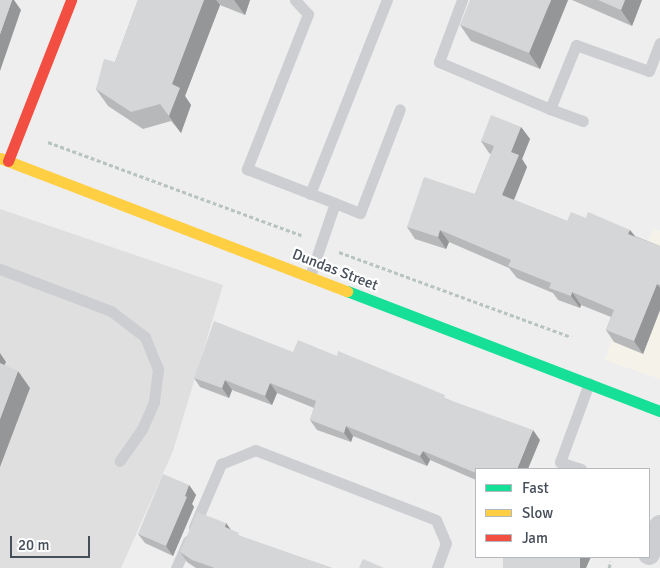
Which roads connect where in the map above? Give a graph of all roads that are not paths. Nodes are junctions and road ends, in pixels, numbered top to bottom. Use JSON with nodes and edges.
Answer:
{"nodes":[{"id":1,"x":72,"y":0,"type":"edge"},
{"id":2,"x":295,"y":0,"type":"edge"},
{"id":3,"x":387,"y":0,"type":"edge"},
{"id":4,"x":462,"y":0,"type":"edge"},
{"id":5,"x":660,"y":43,"type":"edge"},
{"id":6,"x":400,"y":108,"type":"dead end"},
{"id":7,"x":550,"y":108,"type":"junction"},
{"id":8,"x":583,"y":121,"type":"dead end"},
{"id":9,"x":4,"y":160,"type":"edge"},
{"id":10,"x":310,"y":194,"type":"junction"},
{"id":11,"x":335,"y":203,"type":"junction"},
{"id":12,"x":0,"y":269,"type":"edge"},
{"id":13,"x":310,"y":276,"type":"junction"},
{"id":14,"x":589,"y":384,"type":"junction"},
{"id":15,"x":660,"y":411,"type":"edge"},
{"id":16,"x":120,"y":461,"type":"dead end"},
{"id":17,"x":578,"y":468,"type":"edge"},
{"id":18,"x":660,"y":526,"type":"edge"},
{"id":19,"x":650,"y":551,"type":"edge"},
{"id":20,"x":176,"y":568,"type":"edge"},
{"id":21,"x":437,"y":568,"type":"edge"}],
"edges":[{"from":1,"to":9,"type":"main road"},
{"from":2,"to":10,"type":"lane"},
{"from":3,"to":10,"type":"lane"},
{"from":4,"to":7,"type":"lane"},
{"from":5,"to":7,"type":"lane"},
{"from":6,"to":11,"type":"lane"},
{"from":7,"to":8,"type":"lane"},
{"from":9,"to":13,"type":"main road","name":"Dundas Street"},
{"from":10,"to":11,"type":"lane"},
{"from":11,"to":13,"type":"lane"},
{"from":12,"to":16,"type":"lane"},
{"from":13,"to":14,"type":"main road","name":"Dundas Street"},
{"from":14,"to":15,"type":"main road","name":"Dundas Street"},
{"from":14,"to":17,"type":"lane"},
{"from":18,"to":19,"type":"street"},
{"from":20,"to":21,"type":"lane"}]}
